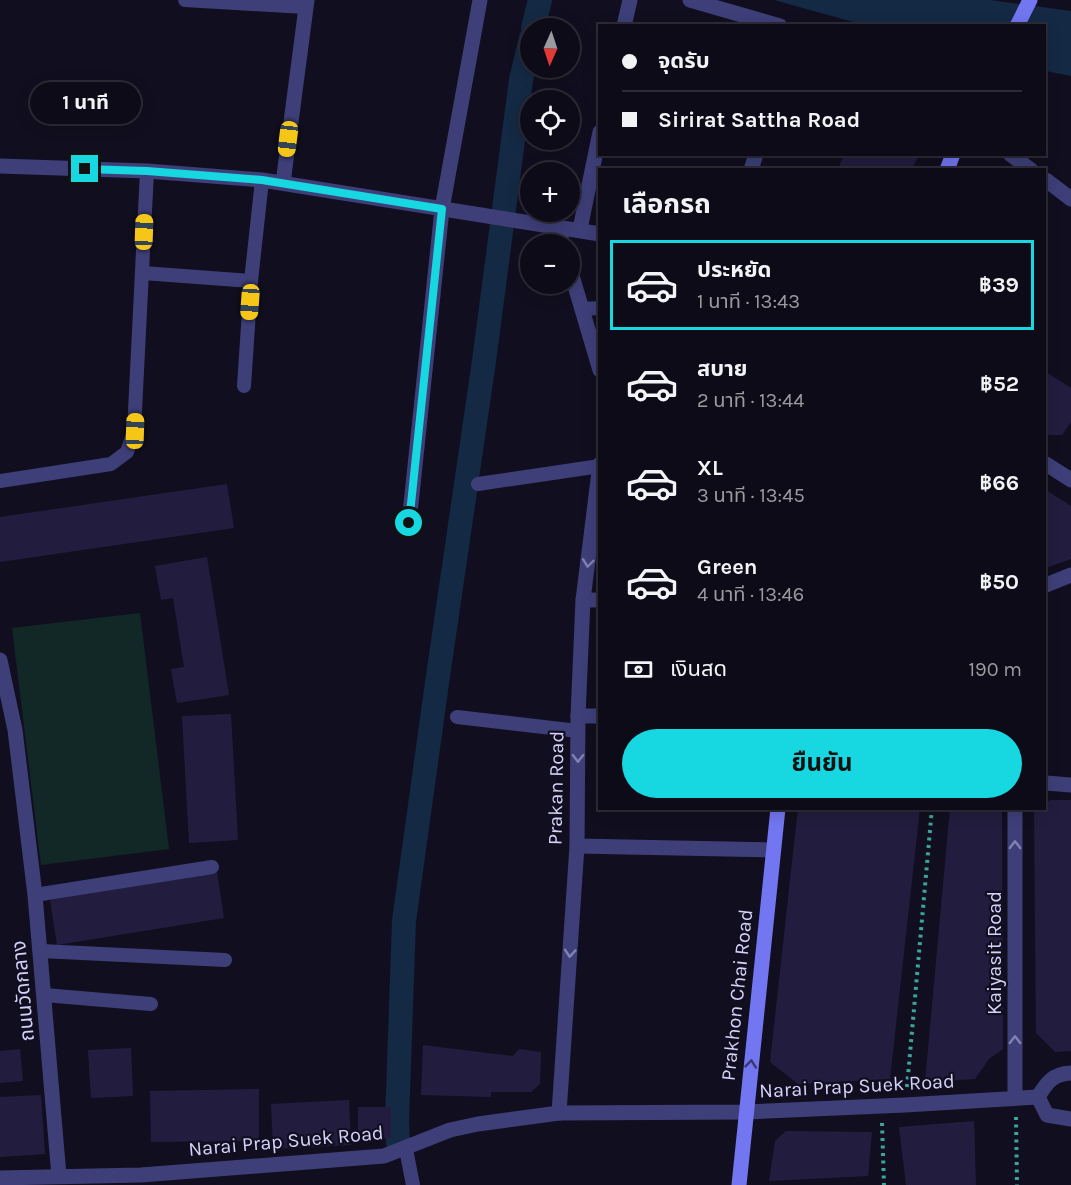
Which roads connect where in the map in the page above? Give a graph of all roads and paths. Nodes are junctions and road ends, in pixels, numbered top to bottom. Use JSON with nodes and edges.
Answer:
{"nodes":[{"id":1,"x":184,"y":0,"type":"edge"},
{"id":2,"x":480,"y":0,"type":"edge"},
{"id":3,"x":630,"y":0,"type":"edge"},
{"id":4,"x":690,"y":0,"type":"edge"},
{"id":5,"x":1030,"y":0,"type":"edge"},
{"id":6,"x":306,"y":4,"type":"edge"},
{"id":7,"x":624,"y":24,"type":"edge"},
{"id":8,"x":773,"y":24,"type":"edge"},
{"id":9,"x":1018,"y":24,"type":"edge"},
{"id":10,"x":598,"y":142,"type":"edge"},
{"id":11,"x":1013,"y":156,"type":"edge"},
{"id":12,"x":0,"y":166,"type":"edge"},
{"id":13,"x":1028,"y":168,"type":"edge"},
{"id":14,"x":147,"y":171,"type":"junction"},
{"id":15,"x":262,"y":180,"type":"junction"},
{"id":16,"x":1046,"y":180,"type":"edge"},
{"id":17,"x":283,"y":183,"type":"junction"},
{"id":18,"x":1071,"y":199,"type":"edge"},
{"id":19,"x":442,"y":209,"type":"junction"},
{"id":20,"x":557,"y":226,"type":"junction"},
{"id":21,"x":580,"y":230,"type":"junction"},
{"id":22,"x":560,"y":234,"type":"edge"},
{"id":23,"x":598,"y":234,"type":"edge"},
{"id":24,"x":143,"y":273,"type":"junction"},
{"id":25,"x":251,"y":281,"type":"junction"},
{"id":26,"x":578,"y":294,"type":"edge"},
{"id":27,"x":598,"y":308,"type":"edge"},
{"id":28,"x":582,"y":309,"type":"junction"},
{"id":29,"x":598,"y":362,"type":"edge"},
{"id":30,"x":244,"y":386,"type":"dead end"},
{"id":31,"x":1046,"y":464,"type":"edge"},
{"id":32,"x":598,"y":465,"type":"edge"},
{"id":33,"x":1069,"y":474,"type":"edge"},
{"id":34,"x":0,"y":481,"type":"edge"},
{"id":35,"x":598,"y":481,"type":"edge"},
{"id":36,"x":478,"y":484,"type":"dead end"},
{"id":37,"x":409,"y":523,"type":"dead end"},
{"id":38,"x":1071,"y":575,"type":"edge"},
{"id":39,"x":1046,"y":585,"type":"edge"},
{"id":40,"x":583,"y":600,"type":"junction"},
{"id":41,"x":598,"y":600,"type":"edge"},
{"id":42,"x":0,"y":660,"type":"edge"},
{"id":43,"x":457,"y":717,"type":"dead end"},
{"id":44,"x":598,"y":717,"type":"edge"},
{"id":45,"x":578,"y":724,"type":"junction"},
{"id":46,"x":8,"y":731,"type":"edge"},
{"id":47,"x":1046,"y":783,"type":"edge"},
{"id":48,"x":1071,"y":785,"type":"edge"},
{"id":49,"x":778,"y":810,"type":"edge"},
{"id":50,"x":932,"y":810,"type":"edge"},
{"id":51,"x":1015,"y":810,"type":"edge"},
{"id":52,"x":577,"y":846,"type":"junction"},
{"id":53,"x":772,"y":850,"type":"junction"},
{"id":54,"x":212,"y":867,"type":"dead end"},
{"id":55,"x":35,"y":895,"type":"junction"},
{"id":56,"x":41,"y":951,"type":"junction"},
{"id":57,"x":225,"y":960,"type":"dead end"},
{"id":58,"x":44,"y":995,"type":"junction"},
{"id":59,"x":151,"y":1004,"type":"dead end"},
{"id":60,"x":1071,"y":1073,"type":"edge"},
{"id":61,"x":1038,"y":1097,"type":"junction"},
{"id":62,"x":1016,"y":1098,"type":"junction"},
{"id":63,"x":905,"y":1105,"type":"junction"},
{"id":64,"x":881,"y":1106,"type":"junction"},
{"id":65,"x":746,"y":1112,"type":"junction"},
{"id":66,"x":559,"y":1113,"type":"junction"},
{"id":67,"x":1071,"y":1119,"type":"edge"},
{"id":68,"x":406,"y":1149,"type":"junction"},
{"id":69,"x":59,"y":1176,"type":"junction"},
{"id":70,"x":0,"y":1178,"type":"edge"},
{"id":71,"x":142,"y":1180,"type":"edge"},
{"id":72,"x":413,"y":1185,"type":"edge"},
{"id":73,"x":739,"y":1185,"type":"edge"},
{"id":74,"x":884,"y":1185,"type":"edge"},
{"id":75,"x":1017,"y":1185,"type":"edge"}],
"edges":[{"from":1,"to":6,"type":"lane"},
{"from":2,"to":19,"type":"street"},
{"from":3,"to":7,"type":"street"},
{"from":4,"to":8,"type":"street"},
{"from":5,"to":9,"type":"main road"},
{"from":6,"to":17,"type":"street"},
{"from":10,"to":21,"type":"street"},
{"from":11,"to":13,"type":"street"},
{"from":12,"to":14,"type":"street"},
{"from":14,"to":15,"type":"street"},
{"from":14,"to":24,"type":"lane"},
{"from":15,"to":17,"type":"street"},
{"from":15,"to":25,"type":"lane"},
{"from":16,"to":18,"type":"street"},
{"from":17,"to":19,"type":"street"},
{"from":19,"to":20,"type":"street"},
{"from":19,"to":37,"type":"street"},
{"from":20,"to":21,"type":"street"},
{"from":20,"to":22,"type":"street"},
{"from":21,"to":23,"type":"street"},
{"from":24,"to":25,"type":"lane"},
{"from":24,"to":34,"type":"lane"},
{"from":25,"to":30,"type":"lane"},
{"from":26,"to":28,"type":"street"},
{"from":27,"to":28,"type":"lane"},
{"from":28,"to":29,"type":"street"},
{"from":31,"to":33,"type":"street"},
{"from":32,"to":36,"type":"lane"},
{"from":35,"to":40,"type":"street","name":"Prakan Road","one_way":true},
{"from":38,"to":39,"type":"street"},
{"from":40,"to":41,"type":"street"},
{"from":40,"to":45,"type":"street","name":"Prakan Road"},
{"from":42,"to":46,"type":"street","name":"ถนนวัดกลาง"},
{"from":43,"to":45,"type":"lane"},
{"from":44,"to":45,"type":"street"},
{"from":45,"to":52,"type":"street","name":"Prakan Road","one_way":true},
{"from":46,"to":55,"type":"street","name":"ถนนวัดกลาง"},
{"from":47,"to":48,"type":"street"},
{"from":49,"to":53,"type":"main road","name":"Prakhon Chai Road"},
{"from":50,"to":63,"type":"path"},
{"from":62,"to":51,"type":"street","name":"Kaiyasit Road","one_way":true},
{"from":52,"to":53,"type":"street"},
{"from":52,"to":66,"type":"street","name":"Prakan Road","one_way":true},
{"from":65,"to":53,"type":"main road","name":"Prakhon Chai Road","one_way":true},
{"from":54,"to":55,"type":"lane"},
{"from":55,"to":56,"type":"street","name":"ถนนวัดกลาง"},
{"from":56,"to":57,"type":"lane"},
{"from":56,"to":58,"type":"street","name":"ถนนวัดกลาง"},
{"from":58,"to":59,"type":"lane"},
{"from":58,"to":69,"type":"street","name":"ถนนวัดกลาง"},
{"from":60,"to":61,"type":"street"},
{"from":61,"to":62,"type":"street","name":"Narai Prap Suek Road"},
{"from":61,"to":67,"type":"street"},
{"from":62,"to":63,"type":"street","name":"Narai Prap Suek Road"},
{"from":62,"to":75,"type":"path"},
{"from":63,"to":64,"type":"street","name":"Narai Prap Suek Road"},
{"from":64,"to":65,"type":"street","name":"Narai Prap Suek Road"},
{"from":64,"to":74,"type":"path"},
{"from":65,"to":66,"type":"street","name":"Narai Prap Suek Road"},
{"from":65,"to":73,"type":"main road","name":"Prakhon Chai Road"},
{"from":66,"to":68,"type":"street","name":"Narai Prap Suek Road"},
{"from":68,"to":71,"type":"street","name":"Narai Prap Suek Road"},
{"from":68,"to":72,"type":"lane"},
{"from":69,"to":70,"type":"street","name":"Narai Prap Suek Road"},
{"from":69,"to":71,"type":"street","name":"Narai Prap Suek Road"}]}
